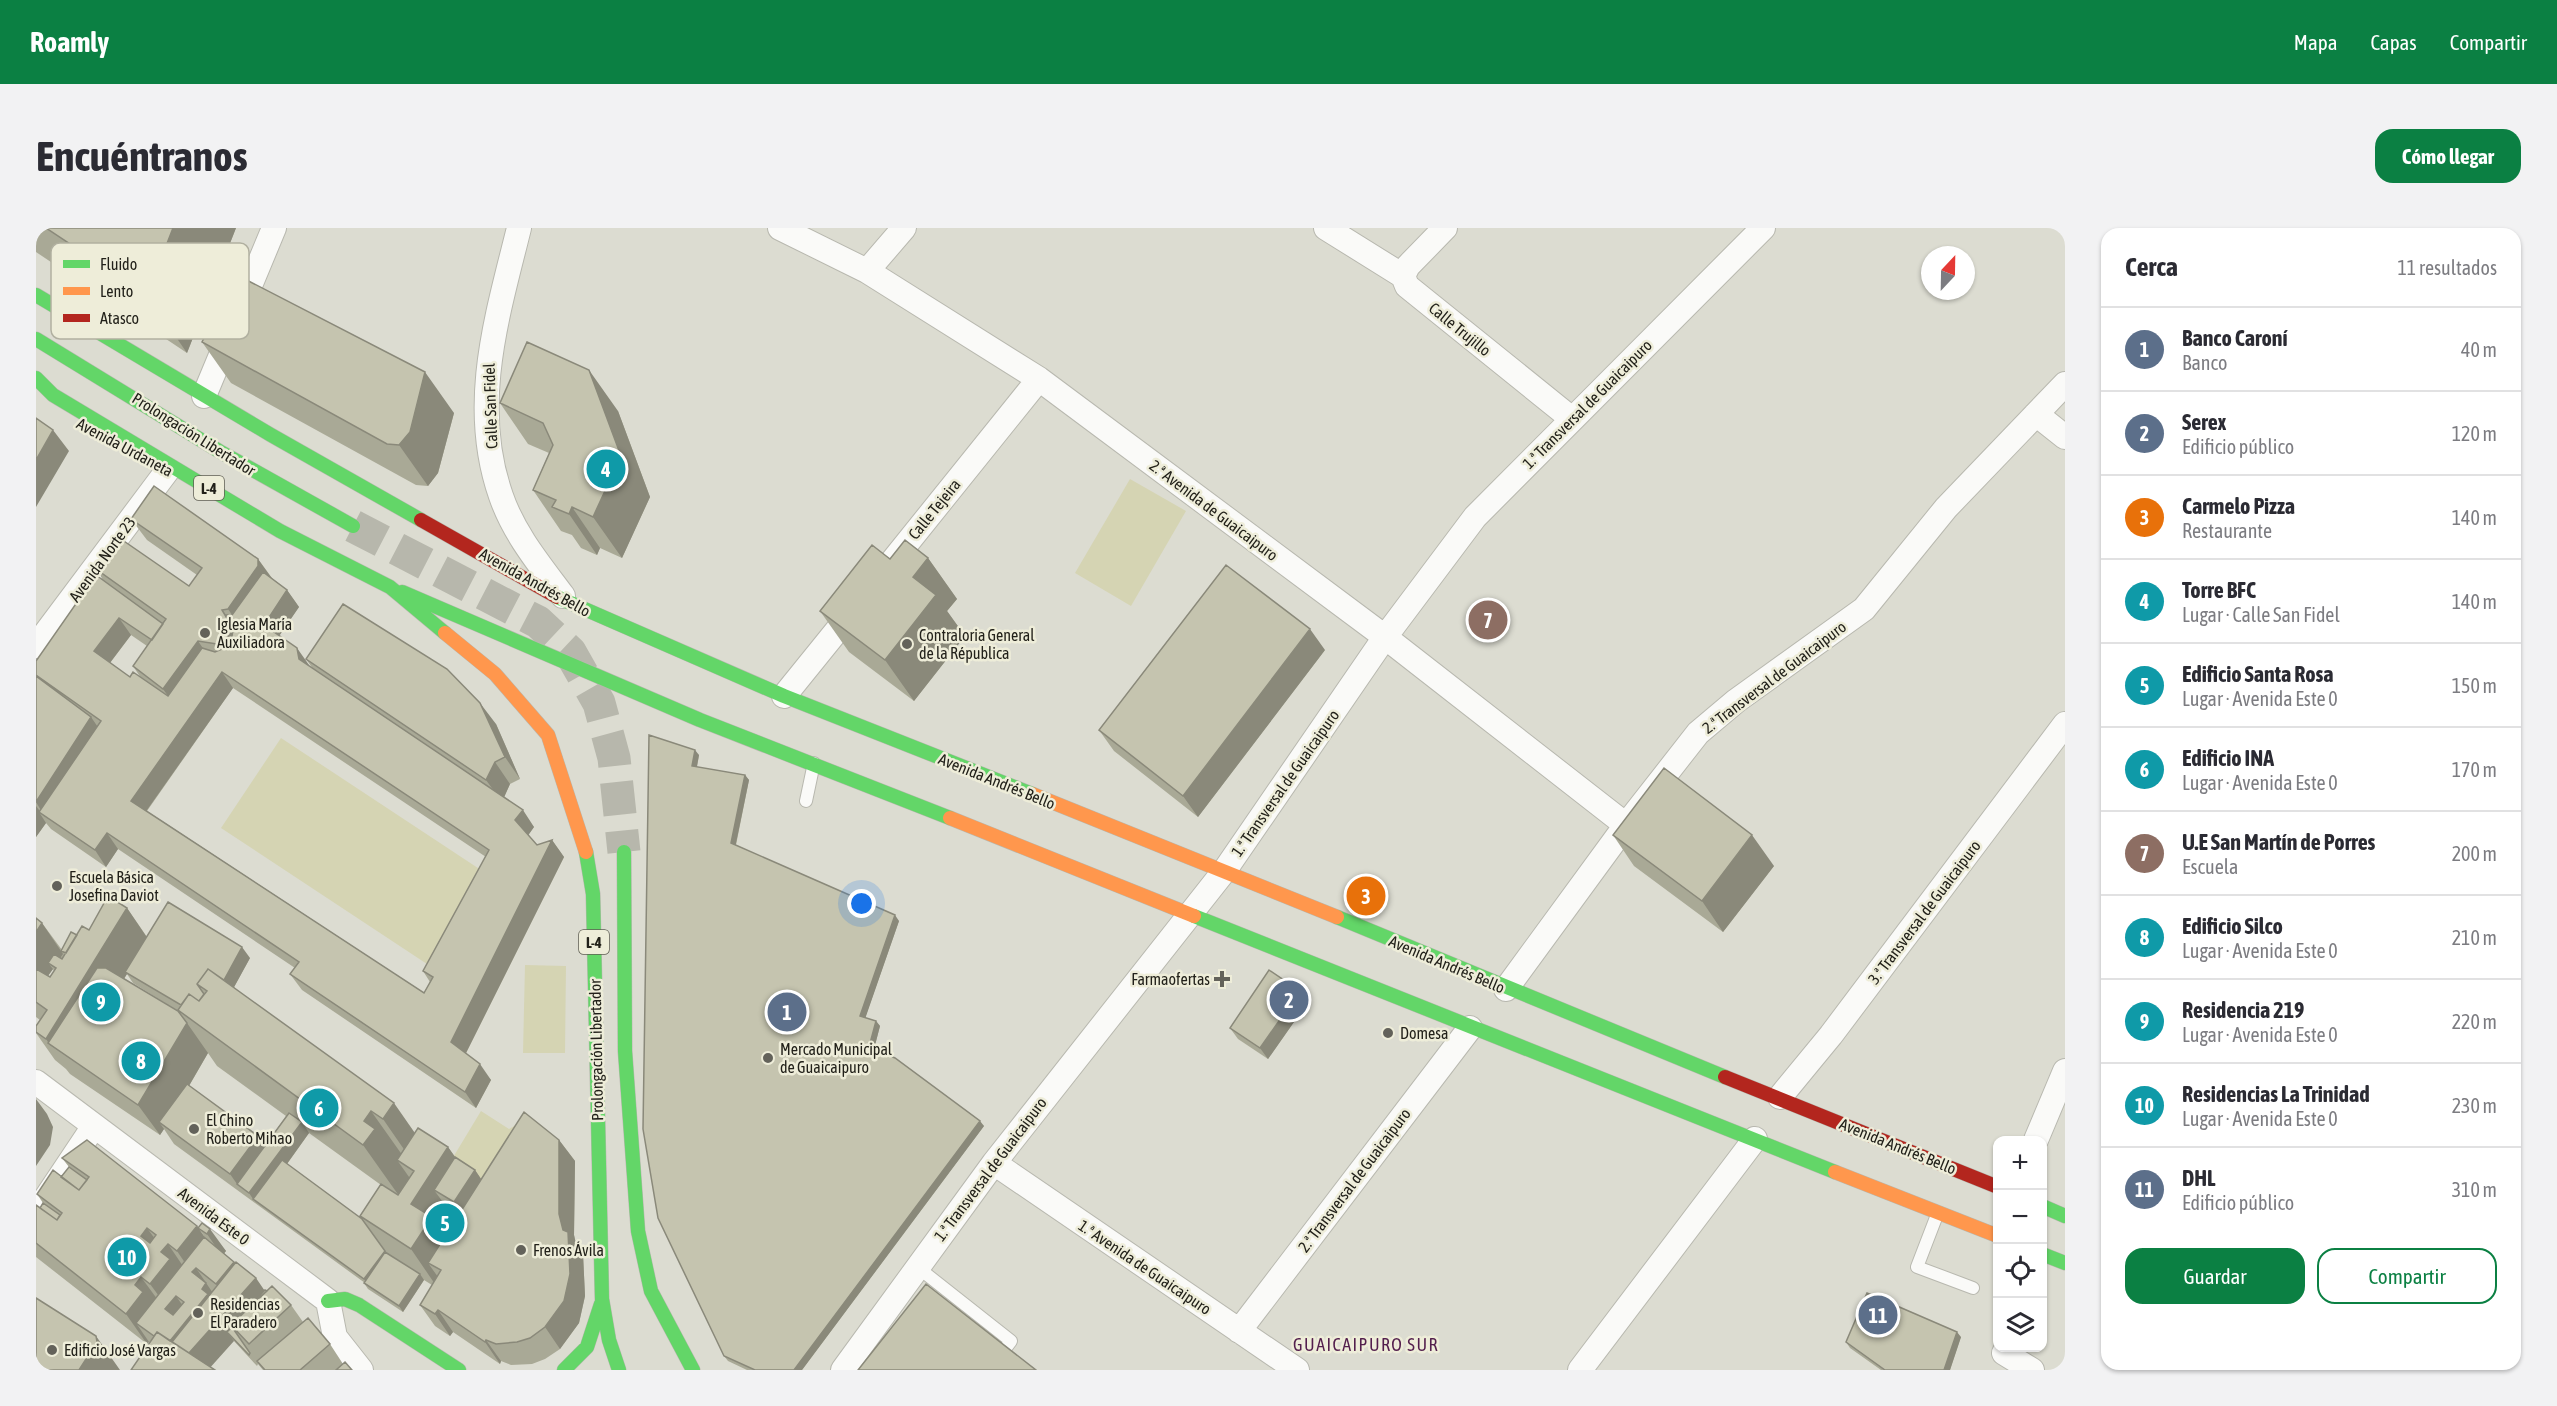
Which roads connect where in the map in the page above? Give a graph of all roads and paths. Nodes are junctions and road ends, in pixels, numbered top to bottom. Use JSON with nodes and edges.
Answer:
{"nodes":[{"id":1,"x":274,"y":228,"type":"edge"},
{"id":2,"x":519,"y":228,"type":"edge"},
{"id":3,"x":780,"y":228,"type":"edge"},
{"id":4,"x":904,"y":228,"type":"edge"},
{"id":5,"x":1326,"y":228,"type":"edge"},
{"id":6,"x":1445,"y":228,"type":"edge"},
{"id":7,"x":1763,"y":228,"type":"edge"},
{"id":8,"x":867,"y":270,"type":"junction"},
{"id":9,"x":1403,"y":276,"type":"junction"},
{"id":10,"x":249,"y":288,"type":"edge"},
{"id":11,"x":36,"y":295,"type":"edge"},
{"id":12,"x":51,"y":304,"type":"edge"},
{"id":13,"x":36,"y":339,"type":"edge"},
{"id":14,"x":109,"y":339,"type":"edge"},
{"id":15,"x":228,"y":339,"type":"edge"},
{"id":16,"x":36,"y":378,"type":"edge"},
{"id":17,"x":1039,"y":379,"type":"junction"},
{"id":18,"x":2065,"y":384,"type":"edge"},
{"id":19,"x":36,"y":394,"type":"edge"},
{"id":20,"x":204,"y":396,"type":"junction"},
{"id":21,"x":2036,"y":414,"type":"junction"},
{"id":22,"x":1572,"y":419,"type":"junction"},
{"id":23,"x":2065,"y":437,"type":"edge"},
{"id":24,"x":167,"y":471,"type":"junction"},
{"id":25,"x":353,"y":526,"type":"tunnel mouth"},
{"id":26,"x":280,"y":531,"type":"junction"},
{"id":27,"x":390,"y":587,"type":"junction"},
{"id":28,"x":568,"y":603,"type":"junction"},
{"id":29,"x":1385,"y":638,"type":"junction"},
{"id":30,"x":36,"y":646,"type":"edge"},
{"id":31,"x":784,"y":696,"type":"junction"},
{"id":32,"x":2065,"y":724,"type":"edge"},
{"id":33,"x":814,"y":763,"type":"junction"},
{"id":34,"x":806,"y":801,"type":"dead end"},
{"id":35,"x":1626,"y":825,"type":"junction"},
{"id":36,"x":624,"y":852,"type":"tunnel mouth"},
{"id":37,"x":1225,"y":870,"type":"junction"},
{"id":38,"x":1188,"y":913,"type":"junction"},
{"id":39,"x":1506,"y":989,"type":"junction"},
{"id":40,"x":1470,"y":1028,"type":"junction"},
{"id":41,"x":2065,"y":1071,"type":"edge"},
{"id":42,"x":36,"y":1082,"type":"edge"},
{"id":43,"x":1780,"y":1097,"type":"junction"},
{"id":44,"x":94,"y":1126,"type":"junction"},
{"id":45,"x":2038,"y":1136,"type":"edge"},
{"id":46,"x":1755,"y":1139,"type":"junction"},
{"id":47,"x":993,"y":1163,"type":"junction"},
{"id":48,"x":1993,"y":1185,"type":"edge"},
{"id":49,"x":2047,"y":1208,"type":"edge"},
{"id":50,"x":1938,"y":1211,"type":"junction"},
{"id":51,"x":36,"y":1213,"type":"edge"},
{"id":52,"x":2065,"y":1215,"type":"edge"},
{"id":53,"x":1993,"y":1234,"type":"edge"},
{"id":54,"x":2047,"y":1256,"type":"edge"},
{"id":55,"x":2065,"y":1263,"type":"edge"},
{"id":56,"x":916,"y":1266,"type":"junction"},
{"id":57,"x":1973,"y":1288,"type":"dead end"},
{"id":58,"x":602,"y":1299,"type":"junction"},
{"id":59,"x":328,"y":1300,"type":"junction"},
{"id":60,"x":1239,"y":1331,"type":"junction"},
{"id":61,"x":393,"y":1344,"type":"dead end"},
{"id":62,"x":2004,"y":1353,"type":"dead end"},
{"id":63,"x":362,"y":1370,"type":"edge"},
{"id":64,"x":459,"y":1370,"type":"edge"},
{"id":65,"x":564,"y":1370,"type":"edge"},
{"id":66,"x":619,"y":1370,"type":"edge"},
{"id":67,"x":693,"y":1370,"type":"edge"},
{"id":68,"x":843,"y":1370,"type":"edge"},
{"id":69,"x":989,"y":1370,"type":"edge"},
{"id":70,"x":1297,"y":1370,"type":"edge"},
{"id":71,"x":1580,"y":1370,"type":"edge"},
{"id":72,"x":2032,"y":1370,"type":"edge"}],
"edges":[{"from":1,"to":10,"type":"street"},
{"from":2,"to":28,"type":"street","name":"Calle San Fidel"},
{"from":3,"to":8,"type":"street","name":"2.ª Avenida de Guaicaipuro"},
{"from":4,"to":8,"type":"street"},
{"from":5,"to":9,"type":"street","name":"Calle Trujillo"},
{"from":6,"to":9,"type":"street"},
{"from":7,"to":22,"type":"street","name":"1.ª Transversal de Guaicaipuro"},
{"from":8,"to":17,"type":"street","name":"2.ª Avenida de Guaicaipuro"},
{"from":9,"to":22,"type":"street","name":"Calle Trujillo"},
{"from":11,"to":12,"type":"street","name":"Avenida Andrés Bello"},
{"from":13,"to":25,"type":"street","name":"Prolongación Libertador","number":"L-4"},
{"from":14,"to":20,"type":"street","name":"Avenida Andrés Bello"},
{"from":15,"to":20,"type":"street"},
{"from":16,"to":26,"type":"street","number":"L-4"},
{"from":17,"to":29,"type":"street","name":"2.ª Avenida de Guaicaipuro"},
{"from":17,"to":31,"type":"street","name":"Calle Tejeira"},
{"from":18,"to":21,"type":"street","name":"2.ª Transversal de Guaicaipuro"},
{"from":19,"to":24,"type":"street","name":"Avenida Urdaneta","number":"L-4"},
{"from":20,"to":28,"type":"street","name":"Avenida Andrés Bello"},
{"from":21,"to":23,"type":"street"},
{"from":21,"to":35,"type":"street","name":"2.ª Transversal de Guaicaipuro"},
{"from":22,"to":29,"type":"street","name":"1.ª Transversal de Guaicaipuro"},
{"from":24,"to":26,"type":"street","name":"Avenida Urdaneta","number":"L-4"},
{"from":24,"to":30,"type":"street","name":"Avenida Norte 23"},
{"from":26,"to":27,"type":"street","number":"L-4"},
{"from":27,"to":33,"type":"street"},
{"from":27,"to":58,"type":"street","name":"Prolongación Libertador","number":"L-4"},
{"from":28,"to":31,"type":"street","name":"Avenida Andrés Bello"},
{"from":29,"to":35,"type":"street","name":"2.ª Avenida de Guaicaipuro"},
{"from":29,"to":37,"type":"street","name":"1.ª Transversal de Guaicaipuro"},
{"from":31,"to":37,"type":"street","name":"Avenida Andrés Bello"},
{"from":32,"to":43,"type":"street","name":"3.ª Transversal de Guaicaipuro"},
{"from":33,"to":34,"type":"lane"},
{"from":33,"to":38,"type":"street"},
{"from":35,"to":39,"type":"street","name":"2.ª Transversal de Guaicaipuro"},
{"from":36,"to":67,"type":"street","name":"Prolongación Libertador","number":"L-4"},
{"from":37,"to":38,"type":"street","name":"1.ª Transversal de Guaicaipuro"},
{"from":37,"to":39,"type":"street","name":"Avenida Andrés Bello"},
{"from":38,"to":40,"type":"street"},
{"from":38,"to":47,"type":"street","name":"1.ª Transversal de Guaicaipuro"},
{"from":39,"to":43,"type":"street","name":"Avenida Andrés Bello"},
{"from":40,"to":46,"type":"street"},
{"from":40,"to":60,"type":"street","name":"2.ª Transversal de Guaicaipuro"},
{"from":41,"to":45,"type":"street"},
{"from":42,"to":44,"type":"street","name":"Avenida Este 0"},
{"from":43,"to":48,"type":"street","name":"Avenida Andrés Bello"},
{"from":44,"to":51,"type":"street"},
{"from":44,"to":59,"type":"street","name":"Avenida Este 0"},
{"from":46,"to":50,"type":"street"},
{"from":46,"to":71,"type":"street"},
{"from":47,"to":56,"type":"street","name":"1.ª Transversal de Guaicaipuro"},
{"from":47,"to":60,"type":"street","name":"1.ª Avenida de Guaicaipuro"},
{"from":49,"to":52,"type":"street"},
{"from":50,"to":53,"type":"street"},
{"from":50,"to":57,"type":"lane"},
{"from":54,"to":55,"type":"street"},
{"from":56,"to":68,"type":"street","name":"1.ª Transversal de Guaicaipuro"},
{"from":56,"to":69,"type":"lane"},
{"from":58,"to":65,"type":"street"},
{"from":58,"to":66,"type":"street","name":"Prolongación Libertador","number":"L-4"},
{"from":59,"to":61,"type":"street"},
{"from":59,"to":63,"type":"street"},
{"from":59,"to":64,"type":"street"},
{"from":60,"to":70,"type":"street","name":"1.ª Avenida de Guaicaipuro"},
{"from":62,"to":72,"type":"street"}]}
